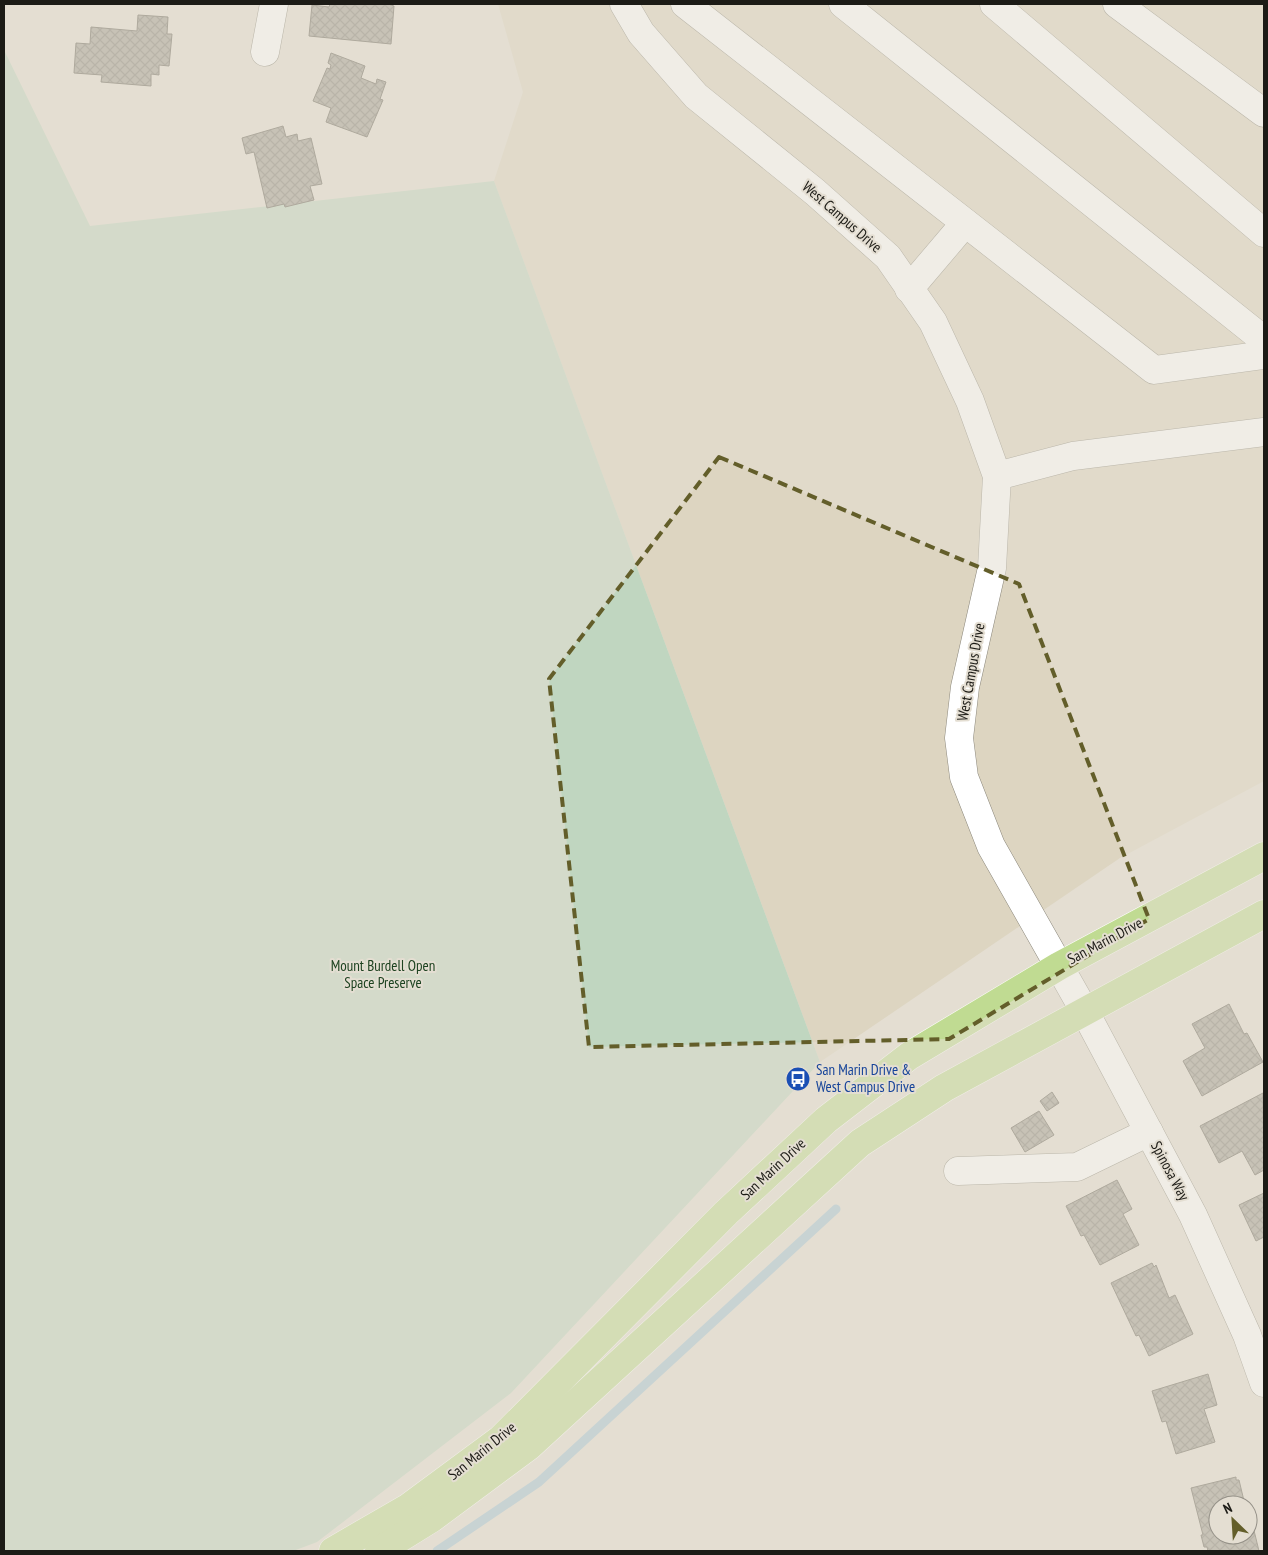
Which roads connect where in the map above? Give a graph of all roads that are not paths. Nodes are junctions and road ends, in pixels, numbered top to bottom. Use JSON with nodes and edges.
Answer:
{"nodes":[{"id":1,"x":274,"y":4,"type":"edge"},
{"id":2,"x":624,"y":4,"type":"edge"},
{"id":3,"x":685,"y":4,"type":"edge"},
{"id":4,"x":843,"y":4,"type":"edge"},
{"id":5,"x":994,"y":4,"type":"edge"},
{"id":6,"x":1117,"y":4,"type":"edge"},
{"id":7,"x":264,"y":52,"type":"dead end"},
{"id":8,"x":1264,"y":113,"type":"edge"},
{"id":9,"x":965,"y":222,"type":"junction"},
{"id":10,"x":1264,"y":233,"type":"edge"},
{"id":11,"x":910,"y":289,"type":"junction"},
{"id":12,"x":1264,"y":340,"type":"edge"},
{"id":13,"x":1264,"y":355,"type":"edge"},
{"id":14,"x":1264,"y":432,"type":"edge"},
{"id":15,"x":997,"y":476,"type":"junction"},
{"id":16,"x":1264,"y":856,"type":"edge"},
{"id":17,"x":1264,"y":914,"type":"edge"},
{"id":18,"x":1059,"y":966,"type":"junction"},
{"id":19,"x":1085,"y":1012,"type":"junction"},
{"id":20,"x":1149,"y":1132,"type":"junction"},
{"id":21,"x":958,"y":1171,"type":"dead end"},
{"id":22,"x":1264,"y":1383,"type":"edge"},
{"id":23,"x":333,"y":1551,"type":"edge"},
{"id":24,"x":379,"y":1551,"type":"edge"}],
"edges":[{"from":1,"to":7,"type":"street"},
{"from":2,"to":11,"type":"street","name":"West Campus Drive"},
{"from":3,"to":9,"type":"street"},
{"from":4,"to":12,"type":"street"},
{"from":5,"to":10,"type":"street"},
{"from":6,"to":8,"type":"street"},
{"from":9,"to":11,"type":"street"},
{"from":9,"to":13,"type":"street"},
{"from":11,"to":15,"type":"street","name":"West Campus Drive"},
{"from":14,"to":15,"type":"street"},
{"from":15,"to":18,"type":"street","name":"West Campus Drive"},
{"from":16,"to":18,"type":"main road","name":"San Marin Drive"},
{"from":17,"to":19,"type":"main road","name":"San Marin Drive"},
{"from":18,"to":19,"type":"street","name":"Spinosa Way"},
{"from":18,"to":23,"type":"main road","name":"San Marin Drive"},
{"from":19,"to":20,"type":"street","name":"Spinosa Way"},
{"from":19,"to":24,"type":"main road","name":"San Marin Drive"},
{"from":20,"to":21,"type":"street"},
{"from":20,"to":22,"type":"street","name":"Spinosa Way"}]}
